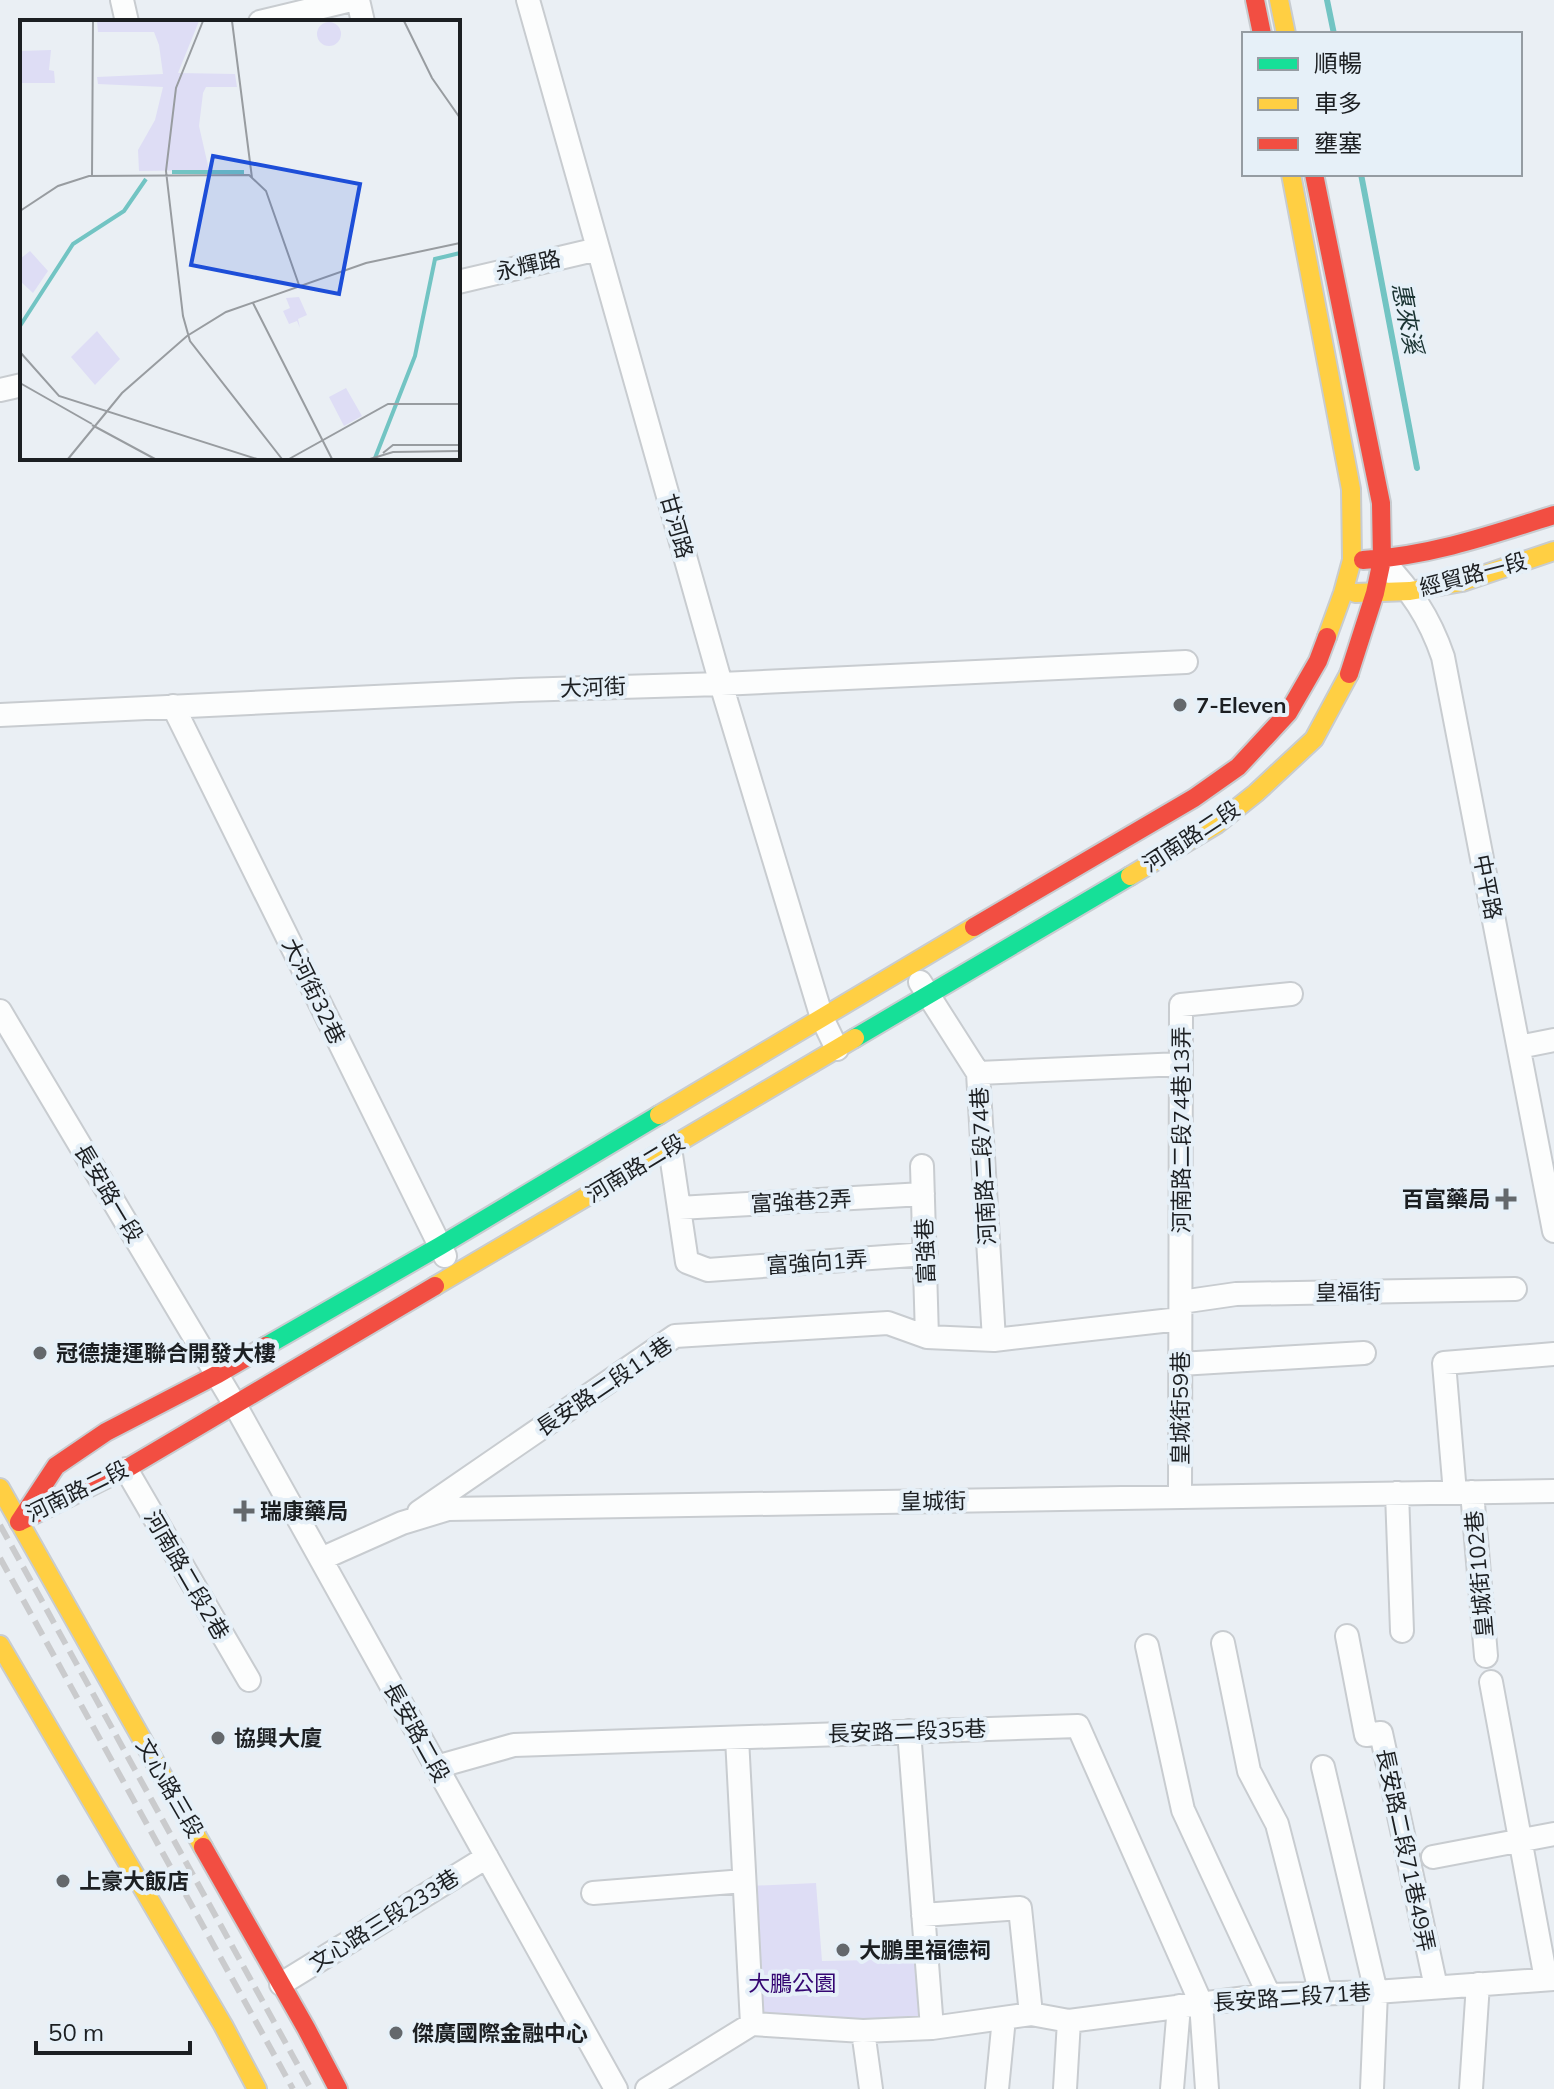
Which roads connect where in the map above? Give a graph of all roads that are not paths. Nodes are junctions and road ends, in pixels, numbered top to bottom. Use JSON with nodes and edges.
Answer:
{"nodes":[{"id":1,"x":122,"y":0,"type":"edge"},
{"id":2,"x":351,"y":0,"type":"edge"},
{"id":3,"x":358,"y":0,"type":"edge"},
{"id":4,"x":528,"y":0,"type":"edge"},
{"id":5,"x":1255,"y":0,"type":"edge"},
{"id":6,"x":1279,"y":0,"type":"edge"},
{"id":7,"x":127,"y":20,"type":"edge"},
{"id":8,"x":268,"y":20,"type":"edge"},
{"id":9,"x":363,"y":20,"type":"edge"},
{"id":10,"x":1262,"y":32,"type":"edge"},
{"id":11,"x":1286,"y":32,"type":"edge"},
{"id":12,"x":1291,"y":176,"type":"edge"},
{"id":13,"x":1314,"y":176,"type":"edge"},
{"id":14,"x":598,"y":249,"type":"junction"},
{"id":15,"x":460,"y":282,"type":"edge"},
{"id":16,"x":20,"y":385,"type":"edge"},
{"id":17,"x":0,"y":390,"type":"edge"},
{"id":18,"x":1554,"y":515,"type":"edge"},
{"id":19,"x":1554,"y":551,"type":"edge"},
{"id":20,"x":1352,"y":560,"type":"junction"},
{"id":21,"x":1382,"y":560,"type":"junction"},
{"id":22,"x":1410,"y":591,"type":"junction"},
{"id":23,"x":1343,"y":593,"type":"junction"},
{"id":24,"x":1375,"y":593,"type":"junction"},
{"id":25,"x":1186,"y":662,"type":"dead end"},
{"id":26,"x":721,"y":684,"type":"junction"},
{"id":27,"x":173,"y":706,"type":"junction"},
{"id":28,"x":0,"y":715,"type":"edge"},
{"id":29,"x":910,"y":964,"type":"junction"},
{"id":30,"x":1291,"y":994,"type":"dead end"},
{"id":31,"x":927,"y":995,"type":"junction"},
{"id":32,"x":0,"y":1011,"type":"edge"},
{"id":33,"x":822,"y":1018,"type":"junction"},
{"id":34,"x":1554,"y":1040,"type":"edge"},
{"id":35,"x":1519,"y":1047,"type":"junction"},
{"id":36,"x":837,"y":1049,"type":"junction"},
{"id":37,"x":1181,"y":1064,"type":"junction"},
{"id":38,"x":978,"y":1073,"type":"junction"},
{"id":39,"x":670,"y":1148,"type":"junction"},
{"id":40,"x":922,"y":1166,"type":"dead end"},
{"id":41,"x":923,"y":1194,"type":"junction"},
{"id":42,"x":679,"y":1208,"type":"junction"},
{"id":43,"x":1554,"y":1231,"type":"edge"},
{"id":44,"x":440,"y":1246,"type":"junction"},
{"id":45,"x":926,"y":1254,"type":"junction"},
{"id":46,"x":454,"y":1275,"type":"junction"},
{"id":47,"x":1515,"y":1289,"type":"dead end"},
{"id":48,"x":1180,"y":1310,"type":"junction"},
{"id":49,"x":927,"y":1337,"type":"junction"},
{"id":50,"x":994,"y":1340,"type":"junction"},
{"id":51,"x":1364,"y":1353,"type":"dead end"},
{"id":52,"x":1554,"y":1354,"type":"edge"},
{"id":53,"x":1180,"y":1364,"type":"junction"},
{"id":54,"x":218,"y":1374,"type":"junction"},
{"id":55,"x":235,"y":1405,"type":"junction"},
{"id":56,"x":126,"y":1469,"type":"junction"},
{"id":57,"x":0,"y":1488,"type":"edge"},
{"id":58,"x":1554,"y":1491,"type":"edge"},
{"id":59,"x":1464,"y":1492,"type":"junction"},
{"id":60,"x":1397,"y":1493,"type":"junction"},
{"id":61,"x":1180,"y":1497,"type":"junction"},
{"id":62,"x":19,"y":1522,"type":"junction"},
{"id":63,"x":402,"y":1523,"type":"junction"},
{"id":64,"x":0,"y":1536,"type":"edge"},
{"id":65,"x":321,"y":1559,"type":"junction"},
{"id":66,"x":1402,"y":1631,"type":"dead end"},
{"id":67,"x":1347,"y":1636,"type":"dead end"},
{"id":68,"x":1223,"y":1643,"type":"dead end"},
{"id":69,"x":0,"y":1645,"type":"edge"},
{"id":70,"x":1147,"y":1646,"type":"dead end"},
{"id":71,"x":1486,"y":1656,"type":"dead end"},
{"id":72,"x":249,"y":1680,"type":"dead end"},
{"id":73,"x":1491,"y":1682,"type":"dead end"},
{"id":74,"x":909,"y":1731,"type":"junction"},
{"id":75,"x":737,"y":1738,"type":"junction"},
{"id":76,"x":436,"y":1767,"type":"junction"},
{"id":77,"x":1323,"y":1767,"type":"dead end"},
{"id":78,"x":1554,"y":1834,"type":"edge"},
{"id":79,"x":1520,"y":1840,"type":"junction"},
{"id":80,"x":487,"y":1857,"type":"junction"},
{"id":81,"x":1433,"y":1857,"type":"dead end"},
{"id":82,"x":744,"y":1881,"type":"junction"},
{"id":83,"x":593,"y":1893,"type":"dead end"},
{"id":84,"x":923,"y":1915,"type":"junction"},
{"id":85,"x":1550,"y":1979,"type":"edge"},
{"id":86,"x":281,"y":1984,"type":"junction"},
{"id":87,"x":1478,"y":1984,"type":"junction"},
{"id":88,"x":1436,"y":1987,"type":"junction"},
{"id":89,"x":1376,"y":1992,"type":"junction"},
{"id":90,"x":1321,"y":1994,"type":"junction"},
{"id":91,"x":1269,"y":1995,"type":"junction"},
{"id":92,"x":1190,"y":2005,"type":"junction"},
{"id":93,"x":1031,"y":2014,"type":"junction"},
{"id":94,"x":1004,"y":2018,"type":"junction"},
{"id":95,"x":1069,"y":2021,"type":"junction"},
{"id":96,"x":752,"y":2024,"type":"junction"},
{"id":97,"x":932,"y":2028,"type":"junction"},
{"id":98,"x":863,"y":2031,"type":"junction"},
{"id":99,"x":257,"y":2089,"type":"edge"},
{"id":100,"x":338,"y":2089,"type":"edge"},
{"id":101,"x":616,"y":2089,"type":"edge"},
{"id":102,"x":647,"y":2089,"type":"edge"},
{"id":103,"x":871,"y":2089,"type":"edge"},
{"id":104,"x":997,"y":2089,"type":"edge"},
{"id":105,"x":1065,"y":2089,"type":"edge"},
{"id":106,"x":1172,"y":2089,"type":"edge"},
{"id":107,"x":1207,"y":2089,"type":"edge"},
{"id":108,"x":1372,"y":2089,"type":"edge"},
{"id":109,"x":1471,"y":2089,"type":"edge"}],
"edges":[{"from":1,"to":7,"type":"street"},
{"from":2,"to":8,"type":"street"},
{"from":3,"to":9,"type":"street"},
{"from":4,"to":14,"type":"street","name":"甘河路"},
{"from":5,"to":10,"type":"street"},
{"from":6,"to":11,"type":"street"},
{"from":12,"to":20,"type":"street","name":"河南路二段"},
{"from":13,"to":21,"type":"street","name":"河南路二段"},
{"from":14,"to":15,"type":"street","name":"永輝路"},
{"from":14,"to":26,"type":"street","name":"甘河路"},
{"from":16,"to":17,"type":"street"},
{"from":18,"to":21,"type":"street","name":"經貿路一段"},
{"from":19,"to":22,"type":"street","name":"經貿路一段"},
{"from":20,"to":21,"type":"street","name":"經貿路一段"},
{"from":20,"to":23,"type":"street","name":"河南路二段"},
{"from":21,"to":22,"type":"street","name":"中平路"},
{"from":21,"to":24,"type":"street","name":"河南路二段"},
{"from":22,"to":24,"type":"street","name":"經貿路一段"},
{"from":22,"to":35,"type":"street","name":"中平路"},
{"from":23,"to":24,"type":"street","name":"經貿路一段"},
{"from":23,"to":29,"type":"street","name":"河南路二段"},
{"from":24,"to":31,"type":"street","name":"河南路二段"},
{"from":25,"to":26,"type":"street","name":"大河街"},
{"from":26,"to":27,"type":"street","name":"大河街"},
{"from":26,"to":33,"type":"street","name":"甘河路"},
{"from":27,"to":28,"type":"street","name":"大河街"},
{"from":27,"to":44,"type":"street","name":"大河街32巷"},
{"from":29,"to":31,"type":"street","name":"河南路二段74巷"},
{"from":29,"to":33,"type":"street","name":"河南路二段"},
{"from":30,"to":37,"type":"street","name":"河南路二段74巷13弄"},
{"from":31,"to":36,"type":"street","name":"河南路二段"},
{"from":31,"to":38,"type":"street","name":"河南路二段74巷"},
{"from":32,"to":54,"type":"street","name":"長安路一段"},
{"from":33,"to":36,"type":"street","name":"甘河路"},
{"from":33,"to":44,"type":"street","name":"河南路二段"},
{"from":34,"to":35,"type":"street"},
{"from":35,"to":43,"type":"street","name":"中平路"},
{"from":36,"to":39,"type":"street","name":"河南路二段"},
{"from":37,"to":38,"type":"street"},
{"from":37,"to":48,"type":"street","name":"河南路二段74巷13弄"},
{"from":38,"to":50,"type":"street","name":"河南路二段74巷"},
{"from":39,"to":42,"type":"street"},
{"from":39,"to":46,"type":"street","name":"河南路二段"},
{"from":40,"to":41,"type":"street","name":"富強巷"},
{"from":41,"to":42,"type":"street","name":"富強巷2弄"},
{"from":41,"to":45,"type":"street","name":"富強巷"},
{"from":42,"to":45,"type":"street","name":"富強向1弄"},
{"from":44,"to":46,"type":"street","name":"大河街32巷"},
{"from":44,"to":54,"type":"street","name":"河南路二段"},
{"from":45,"to":49,"type":"street","name":"富強巷"},
{"from":46,"to":55,"type":"street","name":"河南路二段"},
{"from":47,"to":48,"type":"street","name":"皇福街"},
{"from":48,"to":50,"type":"street","name":"皇福街"},
{"from":48,"to":53,"type":"street","name":"皇城街59巷"},
{"from":49,"to":50,"type":"street","name":"長安路二段11巷"},
{"from":49,"to":63,"type":"street","name":"長安路二段11巷"},
{"from":51,"to":53,"type":"street"},
{"from":52,"to":59,"type":"street","name":"皇城街102巷"},
{"from":53,"to":61,"type":"street","name":"皇城街59巷"},
{"from":54,"to":55,"type":"street","name":"長安路二段"},
{"from":54,"to":62,"type":"street","name":"河南路二段"},
{"from":55,"to":56,"type":"street","name":"河南路二段"},
{"from":55,"to":65,"type":"street","name":"長安路二段"},
{"from":56,"to":62,"type":"street","name":"河南路二段"},
{"from":56,"to":72,"type":"street","name":"河南路二段2巷"},
{"from":57,"to":62,"type":"street","name":"文心路三段"},
{"from":58,"to":59,"type":"street","name":"皇城街"},
{"from":59,"to":60,"type":"street","name":"皇城街"},
{"from":59,"to":71,"type":"street","name":"皇城街102巷"},
{"from":60,"to":61,"type":"street","name":"皇城街"},
{"from":60,"to":66,"type":"street"},
{"from":61,"to":63,"type":"street","name":"皇城街"},
{"from":62,"to":64,"type":"street"},
{"from":62,"to":86,"type":"street","name":"文心路三段"},
{"from":63,"to":65,"type":"street","name":"皇城街"},
{"from":65,"to":76,"type":"street","name":"長安路二段"},
{"from":67,"to":88,"type":"street","name":"長安路二段71巷49弄"},
{"from":68,"to":90,"type":"street"},
{"from":69,"to":99,"type":"street"},
{"from":70,"to":91,"type":"street"},
{"from":73,"to":79,"type":"street"},
{"from":74,"to":75,"type":"street","name":"長安路二段35巷"},
{"from":74,"to":84,"type":"street"},
{"from":74,"to":92,"type":"street","name":"長安路二段35巷"},
{"from":75,"to":76,"type":"street","name":"長安路二段35巷"},
{"from":75,"to":82,"type":"street"},
{"from":76,"to":80,"type":"street","name":"長安路二段"},
{"from":77,"to":89,"type":"street"},
{"from":78,"to":79,"type":"street"},
{"from":79,"to":81,"type":"street"},
{"from":79,"to":85,"type":"street"},
{"from":80,"to":86,"type":"street","name":"文心路三段233巷"},
{"from":80,"to":101,"type":"street","name":"長安路二段"},
{"from":82,"to":83,"type":"street"},
{"from":82,"to":96,"type":"street"},
{"from":84,"to":93,"type":"street"},
{"from":84,"to":97,"type":"street"},
{"from":85,"to":87,"type":"street","name":"長安路二段71巷"},
{"from":86,"to":100,"type":"street","name":"文心路三段"},
{"from":87,"to":88,"type":"street","name":"長安路二段71巷"},
{"from":87,"to":109,"type":"street"},
{"from":88,"to":89,"type":"street","name":"長安路二段71巷"},
{"from":89,"to":90,"type":"street","name":"長安路二段71巷"},
{"from":89,"to":108,"type":"street"},
{"from":90,"to":91,"type":"street","name":"長安路二段71巷"},
{"from":91,"to":92,"type":"street","name":"長安路二段71巷"},
{"from":92,"to":95,"type":"street","name":"長安路二段71巷"},
{"from":92,"to":106,"type":"street"},
{"from":92,"to":107,"type":"street"},
{"from":93,"to":94,"type":"street","name":"長安路二段71巷"},
{"from":93,"to":95,"type":"street","name":"長安路二段71巷"},
{"from":94,"to":97,"type":"street","name":"長安路二段71巷"},
{"from":94,"to":104,"type":"street"},
{"from":95,"to":105,"type":"street"},
{"from":96,"to":98,"type":"street","name":"長安路二段71巷"},
{"from":96,"to":102,"type":"street"},
{"from":97,"to":98,"type":"street","name":"長安路二段71巷"},
{"from":98,"to":103,"type":"street"}]}
